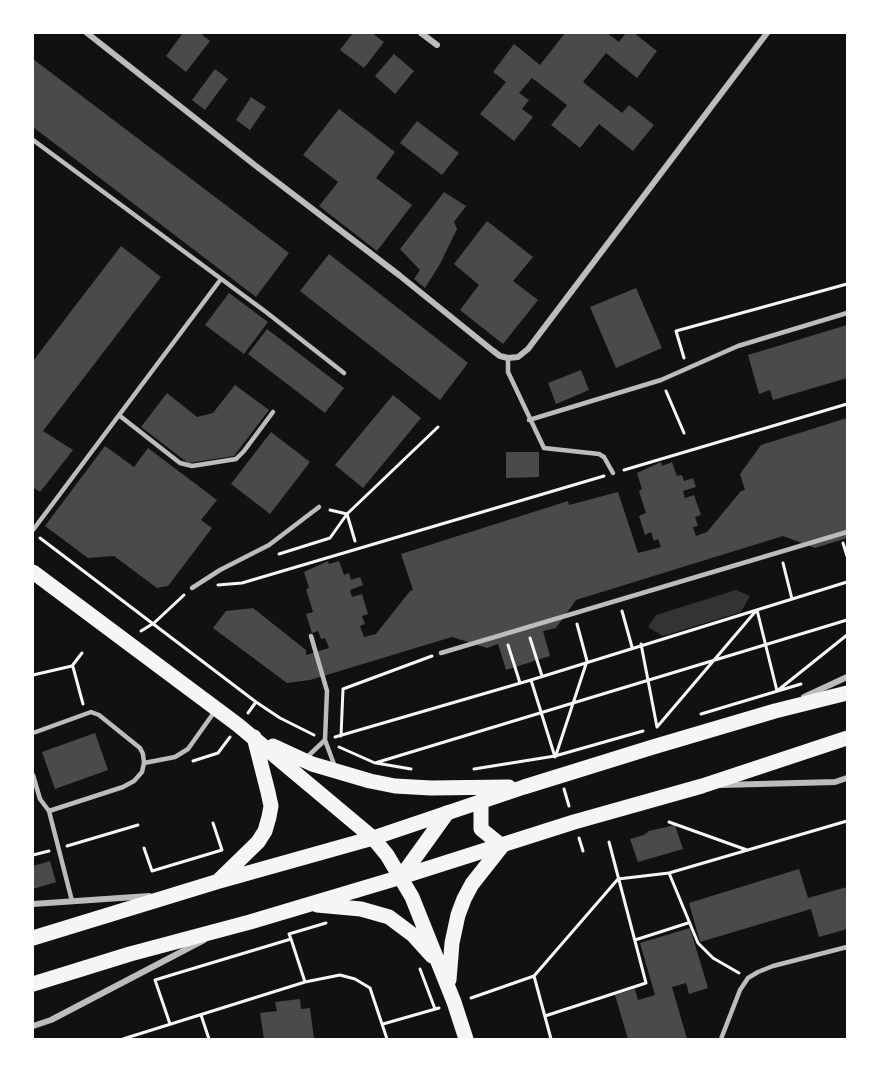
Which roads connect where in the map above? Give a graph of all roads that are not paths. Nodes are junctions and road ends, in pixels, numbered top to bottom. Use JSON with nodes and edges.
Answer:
{"nodes":[{"id":1,"x":87,"y":33,"type":"edge"},
{"id":2,"x":421,"y":33,"type":"edge"},
{"id":3,"x":764,"y":34,"type":"edge"},
{"id":4,"x":437,"y":45,"type":"dead end"},
{"id":5,"x":33,"y":140,"type":"edge"},
{"id":6,"x":221,"y":279,"type":"junction"},
{"id":7,"x":847,"y":313,"type":"edge"},
{"id":8,"x":508,"y":358,"type":"junction"},
{"id":9,"x":344,"y":373,"type":"dead end"},
{"id":10,"x":273,"y":412,"type":"dead end"},
{"id":11,"x":120,"y":416,"type":"junction"},
{"id":12,"x":529,"y":420,"type":"junction"},
{"id":13,"x":613,"y":473,"type":"road end"},
{"id":14,"x":319,"y":507,"type":"road end"},
{"id":15,"x":33,"y":531,"type":"edge"},
{"id":16,"x":847,"y":532,"type":"edge"},
{"id":17,"x":33,"y":572,"type":"edge"},
{"id":18,"x":192,"y":588,"type":"road end"},
{"id":19,"x":311,"y":636,"type":"dead end"},
{"id":20,"x":441,"y":652,"type":"road end"},
{"id":21,"x":847,"y":677,"type":"edge"},
{"id":22,"x":847,"y":693,"type":"edge"},
{"id":23,"x":217,"y":709,"type":"junction"},
{"id":24,"x":775,"y":711,"type":"junction"},
{"id":25,"x":33,"y":733,"type":"edge"},
{"id":26,"x":254,"y":737,"type":"junction"},
{"id":27,"x":847,"y":738,"type":"edge"},
{"id":28,"x":325,"y":740,"type":"junction"},
{"id":29,"x":304,"y":760,"type":"junction"},
{"id":30,"x":144,"y":763,"type":"junction"},
{"id":31,"x":337,"y":772,"type":"junction"},
{"id":32,"x":33,"y":776,"type":"edge"},
{"id":33,"x":847,"y":778,"type":"edge"},
{"id":34,"x":702,"y":786,"type":"junction"},
{"id":35,"x":524,"y":787,"type":"junction"},
{"id":36,"x":481,"y":801,"type":"junction"},
{"id":37,"x":49,"y":811,"type":"junction"},
{"id":38,"x":447,"y":813,"type":"junction"},
{"id":39,"x":373,"y":838,"type":"junction"},
{"id":40,"x":502,"y":846,"type":"junction"},
{"id":41,"x":401,"y":877,"type":"junction"},
{"id":42,"x":216,"y":882,"type":"junction"},
{"id":43,"x":177,"y":894,"type":"junction"},
{"id":44,"x":72,"y":902,"type":"junction"},
{"id":45,"x":33,"y":904,"type":"edge"},
{"id":46,"x":308,"y":905,"type":"junction"},
{"id":47,"x":226,"y":929,"type":"junction"},
{"id":48,"x":33,"y":938,"type":"edge"},
{"id":49,"x":847,"y":947,"type":"edge"},
{"id":50,"x":440,"y":963,"type":"junction"},
{"id":51,"x":33,"y":984,"type":"edge"},
{"id":52,"x":448,"y":986,"type":"junction"},
{"id":53,"x":33,"y":1026,"type":"edge"},
{"id":54,"x":465,"y":1039,"type":"edge"},
{"id":55,"x":721,"y":1039,"type":"edge"}],
"edges":[{"from":1,"to":8,"type":"street"},
{"from":2,"to":4,"type":"street"},
{"from":3,"to":8,"type":"street"},
{"from":5,"to":6,"type":"lane"},
{"from":6,"to":9,"type":"lane"},
{"from":6,"to":11,"type":"lane"},
{"from":7,"to":12,"type":"lane"},
{"from":8,"to":12,"type":"lane"},
{"from":10,"to":11,"type":"lane"},
{"from":11,"to":15,"type":"lane"},
{"from":12,"to":13,"type":"lane"},
{"from":14,"to":18,"type":"lane"},
{"from":16,"to":20,"type":"lane"},
{"from":17,"to":23,"type":"main road"},
{"from":19,"to":28,"type":"lane"},
{"from":21,"to":24,"type":"street"},
{"from":22,"to":24,"type":"main road"},
{"from":23,"to":26,"type":"main road"},
{"from":23,"to":30,"type":"lane"},
{"from":24,"to":35,"type":"main road"},
{"from":25,"to":30,"type":"lane"},
{"from":26,"to":29,"type":"main road"},
{"from":26,"to":39,"type":"main road"},
{"from":26,"to":42,"type":"main road"},
{"from":27,"to":34,"type":"main road"},
{"from":28,"to":29,"type":"lane"},
{"from":28,"to":31,"type":"lane"},
{"from":29,"to":31,"type":"main road"},
{"from":30,"to":37,"type":"lane"},
{"from":31,"to":35,"type":"main road"},
{"from":32,"to":37,"type":"lane"},
{"from":33,"to":34,"type":"street"},
{"from":34,"to":40,"type":"main road"},
{"from":35,"to":36,"type":"main road"},
{"from":36,"to":38,"type":"main road"},
{"from":36,"to":40,"type":"main road"},
{"from":37,"to":44,"type":"lane"},
{"from":38,"to":39,"type":"main road"},
{"from":38,"to":41,"type":"main road"},
{"from":39,"to":41,"type":"main road"},
{"from":39,"to":42,"type":"main road"},
{"from":40,"to":41,"type":"main road"},
{"from":40,"to":52,"type":"main road"},
{"from":41,"to":46,"type":"main road"},
{"from":41,"to":50,"type":"main road"},
{"from":42,"to":43,"type":"main road"},
{"from":43,"to":44,"type":"street"},
{"from":43,"to":48,"type":"main road"},
{"from":44,"to":45,"type":"street"},
{"from":46,"to":47,"type":"main road"},
{"from":46,"to":50,"type":"main road"},
{"from":47,"to":51,"type":"main road"},
{"from":47,"to":53,"type":"street"},
{"from":49,"to":55,"type":"lane"},
{"from":50,"to":52,"type":"main road"},
{"from":52,"to":54,"type":"main road"}]}
